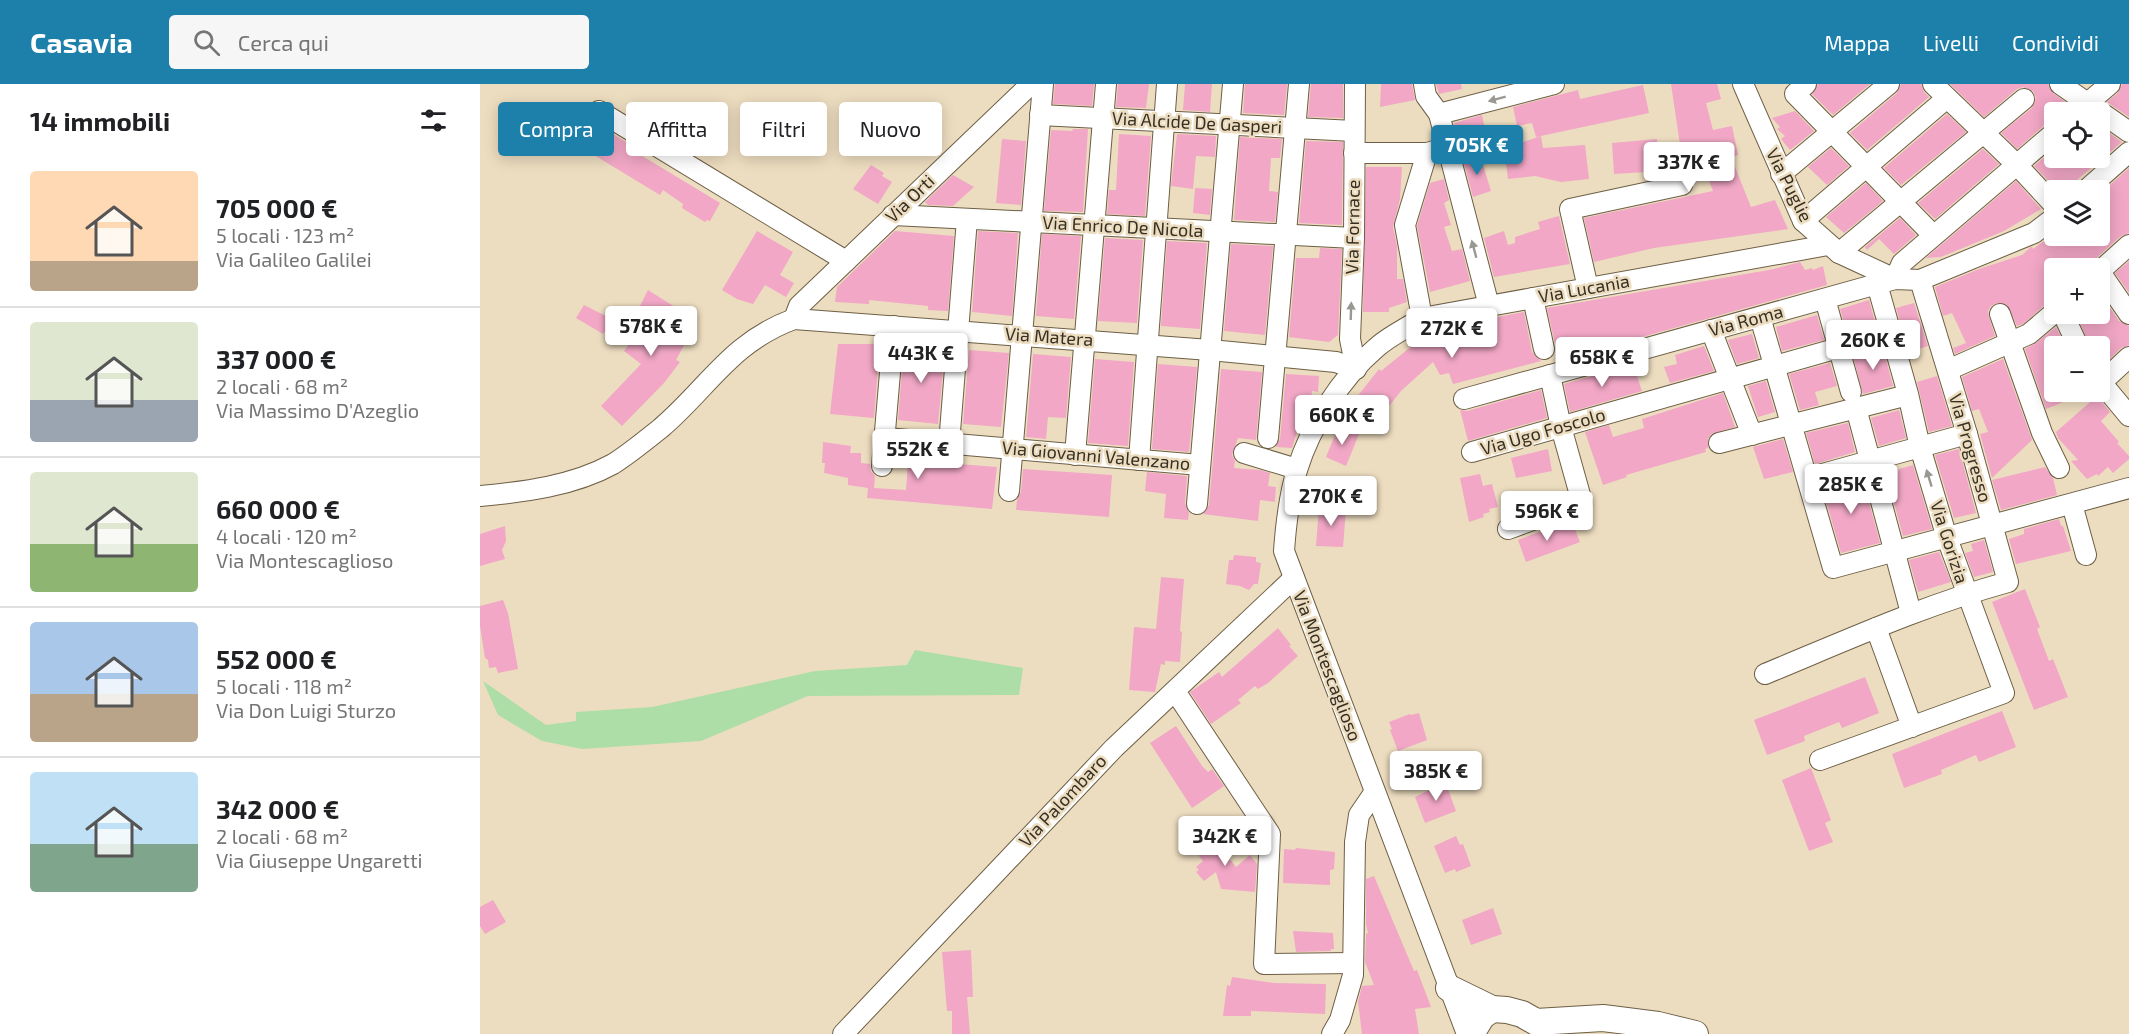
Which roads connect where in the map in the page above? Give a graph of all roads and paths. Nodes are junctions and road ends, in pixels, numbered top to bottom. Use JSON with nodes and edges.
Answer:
{"nodes":[{"id":1,"x":1032,"y":84,"type":"edge"},
{"id":2,"x":1043,"y":84,"type":"edge"},
{"id":3,"x":1106,"y":84,"type":"edge"},
{"id":4,"x":1167,"y":84,"type":"edge"},
{"id":5,"x":1233,"y":84,"type":"edge"},
{"id":6,"x":1299,"y":84,"type":"edge"},
{"id":7,"x":1355,"y":84,"type":"edge"},
{"id":8,"x":1424,"y":84,"type":"edge"},
{"id":9,"x":1554,"y":84,"type":"edge"},
{"id":10,"x":1743,"y":84,"type":"edge"},
{"id":11,"x":1889,"y":84,"type":"edge"},
{"id":12,"x":1933,"y":84,"type":"edge"},
{"id":13,"x":2060,"y":84,"type":"edge"},
{"id":14,"x":2110,"y":84,"type":"edge"},
{"id":15,"x":1801,"y":89,"type":"edge"},
{"id":16,"x":1947,"y":98,"type":"junction"},
{"id":17,"x":2024,"y":99,"type":"dead end"},
{"id":18,"x":2077,"y":102,"type":"edge"},
{"id":19,"x":2090,"y":102,"type":"edge"},
{"id":20,"x":1439,"y":114,"type":"junction"},
{"id":21,"x":1040,"y":115,"type":"junction"},
{"id":22,"x":1104,"y":118,"type":"junction"},
{"id":23,"x":614,"y":120,"type":"edge"},
{"id":24,"x":1165,"y":121,"type":"junction"},
{"id":25,"x":2110,"y":122,"type":"edge"},
{"id":26,"x":1230,"y":125,"type":"junction"},
{"id":27,"x":1296,"y":128,"type":"junction"},
{"id":28,"x":1354,"y":131,"type":"junction"},
{"id":29,"x":1833,"y":132,"type":"junction"},
{"id":30,"x":1984,"y":132,"type":"junction"},
{"id":31,"x":2129,"y":132,"type":"edge"},
{"id":32,"x":2044,"y":142,"type":"edge"},
{"id":33,"x":1448,"y":147,"type":"junction"},
{"id":34,"x":2129,"y":152,"type":"edge"},
{"id":35,"x":1354,"y":153,"type":"junction"},
{"id":36,"x":1427,"y":153,"type":"junction"},
{"id":37,"x":2017,"y":165,"type":"junction"},
{"id":38,"x":1867,"y":168,"type":"junction"},
{"id":39,"x":1781,"y":174,"type":"junction"},
{"id":40,"x":2097,"y":180,"type":"edge"},
{"id":41,"x":1682,"y":185,"type":"dead end"},
{"id":42,"x":2044,"y":194,"type":"edge"},
{"id":43,"x":1900,"y":202,"type":"junction"},
{"id":44,"x":893,"y":215,"type":"junction"},
{"id":45,"x":967,"y":219,"type":"junction"},
{"id":46,"x":1031,"y":222,"type":"junction"},
{"id":47,"x":1803,"y":222,"type":"junction"},
{"id":48,"x":1094,"y":225,"type":"junction"},
{"id":49,"x":2044,"y":225,"type":"edge"},
{"id":50,"x":1157,"y":228,"type":"junction"},
{"id":51,"x":1220,"y":232,"type":"junction"},
{"id":52,"x":1286,"y":235,"type":"junction"},
{"id":53,"x":1933,"y":235,"type":"junction"},
{"id":54,"x":1354,"y":238,"type":"junction"},
{"id":55,"x":2129,"y":245,"type":"edge"},
{"id":56,"x":1834,"y":249,"type":"junction"},
{"id":57,"x":846,"y":261,"type":"junction"},
{"id":58,"x":2110,"y":262,"type":"edge"},
{"id":59,"x":1920,"y":280,"type":"junction"},
{"id":60,"x":1886,"y":282,"type":"junction"},
{"id":61,"x":2110,"y":286,"type":"edge"},
{"id":62,"x":1588,"y":288,"type":"junction"},
{"id":63,"x":1533,"y":298,"type":"junction"},
{"id":64,"x":1825,"y":299,"type":"junction"},
{"id":65,"x":1489,"y":306,"type":"junction"},
{"id":66,"x":2000,"y":314,"type":"dead end"},
{"id":67,"x":2129,"y":314,"type":"edge"},
{"id":68,"x":1760,"y":317,"type":"junction"},
{"id":69,"x":1422,"y":318,"type":"junction"},
{"id":70,"x":794,"y":319,"type":"junction"},
{"id":71,"x":2044,"y":321,"type":"edge"},
{"id":72,"x":894,"y":326,"type":"junction"},
{"id":73,"x":958,"y":330,"type":"junction"},
{"id":74,"x":1712,"y":330,"type":"junction"},
{"id":75,"x":1891,"y":333,"type":"junction"},
{"id":76,"x":1022,"y":335,"type":"junction"},
{"id":77,"x":1085,"y":340,"type":"junction"},
{"id":78,"x":2010,"y":343,"type":"junction"},
{"id":79,"x":1149,"y":345,"type":"junction"},
{"id":80,"x":1839,"y":347,"type":"junction"},
{"id":81,"x":1210,"y":350,"type":"junction"},
{"id":82,"x":1544,"y":350,"type":"dead end"},
{"id":83,"x":1276,"y":357,"type":"junction"},
{"id":84,"x":2129,"y":357,"type":"edge"},
{"id":85,"x":1775,"y":366,"type":"junction"},
{"id":86,"x":1356,"y":369,"type":"junction"},
{"id":87,"x":1948,"y":369,"type":"junction"},
{"id":88,"x":2110,"y":374,"type":"edge"},
{"id":89,"x":1550,"y":375,"type":"junction"},
{"id":90,"x":1730,"y":378,"type":"junction"},
{"id":91,"x":2110,"y":393,"type":"edge"},
{"id":92,"x":1900,"y":397,"type":"dead end"},
{"id":93,"x":1464,"y":399,"type":"dead end"},
{"id":94,"x":1853,"y":400,"type":"junction"},
{"id":95,"x":2129,"y":416,"type":"edge"},
{"id":96,"x":1793,"y":425,"type":"junction"},
{"id":97,"x":1561,"y":427,"type":"junction"},
{"id":98,"x":1967,"y":434,"type":"junction"},
{"id":99,"x":1752,"y":435,"type":"junction"},
{"id":100,"x":885,"y":438,"type":"junction"},
{"id":101,"x":1268,"y":438,"type":"dead end"},
{"id":102,"x":1719,"y":443,"type":"dead end"},
{"id":103,"x":949,"y":444,"type":"junction"},
{"id":104,"x":1920,"y":447,"type":"junction"},
{"id":105,"x":1012,"y":449,"type":"junction"},
{"id":106,"x":1472,"y":452,"type":"dead end"},
{"id":107,"x":1244,"y":453,"type":"dead end"},
{"id":108,"x":1075,"y":454,"type":"junction"},
{"id":109,"x":1139,"y":460,"type":"junction"},
{"id":110,"x":1870,"y":461,"type":"junction"},
{"id":111,"x":1200,"y":465,"type":"junction"},
{"id":112,"x":882,"y":466,"type":"dead end"},
{"id":113,"x":2060,"y":468,"type":"dead end"},
{"id":114,"x":1298,"y":469,"type":"junction"},
{"id":115,"x":1808,"y":478,"type":"junction"},
{"id":116,"x":2129,"y":488,"type":"edge"},
{"id":117,"x":1009,"y":491,"type":"dead end"},
{"id":118,"x":480,"y":496,"type":"edge"},
{"id":119,"x":1197,"y":504,"type":"dead end"},
{"id":120,"x":2072,"y":504,"type":"junction"},
{"id":121,"x":1993,"y":526,"type":"junction"},
{"id":122,"x":1508,"y":529,"type":"dead end"},
{"id":123,"x":1947,"y":538,"type":"junction"},
{"id":124,"x":1895,"y":552,"type":"junction"},
{"id":125,"x":2086,"y":555,"type":"dead end"},
{"id":126,"x":1294,"y":578,"type":"junction"},
{"id":127,"x":1966,"y":593,"type":"junction"},
{"id":128,"x":1911,"y":613,"type":"junction"},
{"id":129,"x":1876,"y":628,"type":"junction"},
{"id":130,"x":1765,"y":674,"type":"dead end"},
{"id":131,"x":1174,"y":691,"type":"junction"},
{"id":132,"x":1912,"y":727,"type":"junction"},
{"id":133,"x":1820,"y":760,"type":"dead end"},
{"id":134,"x":1374,"y":793,"type":"junction"},
{"id":135,"x":1353,"y":963,"type":"junction"},
{"id":136,"x":1449,"y":988,"type":"junction"},
{"id":137,"x":1492,"y":1009,"type":"junction"},
{"id":138,"x":1531,"y":1028,"type":"edge"},
{"id":139,"x":843,"y":1034,"type":"edge"},
{"id":140,"x":1332,"y":1034,"type":"edge"},
{"id":141,"x":1467,"y":1034,"type":"edge"},
{"id":142,"x":1471,"y":1034,"type":"edge"},
{"id":143,"x":1695,"y":1034,"type":"edge"}],
"edges":[{"from":1,"to":44,"type":"street","name":"Via Orti"},
{"from":2,"to":21,"type":"street"},
{"from":3,"to":22,"type":"street"},
{"from":4,"to":24,"type":"street"},
{"from":5,"to":26,"type":"street"},
{"from":6,"to":27,"type":"street"},
{"from":7,"to":28,"type":"street","name":"Via Fornace"},
{"from":8,"to":20,"type":"street"},
{"from":9,"to":20,"type":"street","one_way":true},
{"from":10,"to":39,"type":"street","name":"Via Puglie"},
{"from":11,"to":29,"type":"street"},
{"from":12,"to":16,"type":"street"},
{"from":13,"to":18,"type":"street"},
{"from":14,"to":19,"type":"street"},
{"from":15,"to":29,"type":"street"},
{"from":16,"to":30,"type":"street"},
{"from":16,"to":38,"type":"street"},
{"from":17,"to":30,"type":"street"},
{"from":20,"to":33,"type":"street"},
{"from":21,"to":22,"type":"street","name":"Via Alcide De Gasperi"},
{"from":21,"to":46,"type":"street"},
{"from":22,"to":24,"type":"street","name":"Via Alcide De Gasperi"},
{"from":22,"to":48,"type":"street"},
{"from":23,"to":57,"type":"street"},
{"from":24,"to":26,"type":"street","name":"Via Alcide De Gasperi"},
{"from":24,"to":50,"type":"street"},
{"from":25,"to":31,"type":"street"},
{"from":26,"to":27,"type":"street","name":"Via Alcide De Gasperi"},
{"from":26,"to":51,"type":"street"},
{"from":27,"to":28,"type":"street","name":"Via Alcide De Gasperi"},
{"from":27,"to":52,"type":"street"},
{"from":28,"to":35,"type":"street","name":"Via Fornace"},
{"from":29,"to":38,"type":"street"},
{"from":29,"to":39,"type":"street"},
{"from":30,"to":37,"type":"street"},
{"from":30,"to":43,"type":"street"},
{"from":32,"to":37,"type":"street"},
{"from":33,"to":36,"type":"street"},
{"from":65,"to":33,"type":"street","one_way":true},
{"from":34,"to":40,"type":"street"},
{"from":35,"to":36,"type":"street"},
{"from":35,"to":54,"type":"street","name":"Via Fornace"},
{"from":36,"to":69,"type":"street"},
{"from":37,"to":42,"type":"street"},
{"from":37,"to":53,"type":"street"},
{"from":38,"to":43,"type":"street"},
{"from":38,"to":47,"type":"street"},
{"from":39,"to":47,"type":"street","name":"Via Puglie"},
{"from":41,"to":62,"type":"street"},
{"from":43,"to":53,"type":"street"},
{"from":43,"to":56,"type":"street"},
{"from":44,"to":45,"type":"street","name":"Via Enrico De Nicola"},
{"from":44,"to":57,"type":"street","name":"Via Orti"},
{"from":45,"to":46,"type":"street","name":"Via Enrico De Nicola"},
{"from":45,"to":73,"type":"street"},
{"from":46,"to":48,"type":"street","name":"Via Enrico De Nicola"},
{"from":46,"to":76,"type":"street"},
{"from":47,"to":56,"type":"street","name":"Via Puglie"},
{"from":48,"to":50,"type":"street","name":"Via Enrico De Nicola"},
{"from":48,"to":77,"type":"street"},
{"from":49,"to":59,"type":"street","name":"Via Roma"},
{"from":50,"to":51,"type":"street","name":"Via Enrico De Nicola"},
{"from":50,"to":79,"type":"street"},
{"from":51,"to":52,"type":"street","name":"Via Enrico De Nicola"},
{"from":51,"to":81,"type":"street"},
{"from":52,"to":54,"type":"street","name":"Via Enrico De Nicola"},
{"from":52,"to":83,"type":"street"},
{"from":53,"to":60,"type":"street"},
{"from":86,"to":54,"type":"street","name":"Via Fornace","one_way":true},
{"from":55,"to":58,"type":"street"},
{"from":56,"to":60,"type":"street","name":"Via Puglie"},
{"from":56,"to":62,"type":"street","name":"Via Lucania"},
{"from":57,"to":70,"type":"street","name":"Via Orti"},
{"from":59,"to":60,"type":"street","name":"Via Roma"},
{"from":59,"to":87,"type":"street","name":"Via Progresso"},
{"from":60,"to":64,"type":"street","name":"Via Roma"},
{"from":60,"to":75,"type":"street","name":"Via Gorizia"},
{"from":61,"to":67,"type":"street"},
{"from":62,"to":63,"type":"street","name":"Via Lucania"},
{"from":63,"to":65,"type":"street","name":"Via Lucania"},
{"from":63,"to":82,"type":"street"},
{"from":64,"to":68,"type":"street","name":"Via Roma"},
{"from":64,"to":80,"type":"street"},
{"from":65,"to":69,"type":"street","name":"Via Lucania"},
{"from":66,"to":78,"type":"street"},
{"from":68,"to":74,"type":"street","name":"Via Roma"},
{"from":68,"to":85,"type":"street"},
{"from":69,"to":86,"type":"street","name":"Via Lucania"},
{"from":70,"to":72,"type":"street","name":"Via Matera"},
{"from":70,"to":118,"type":"street","name":"Via Matera"},
{"from":71,"to":78,"type":"street"},
{"from":72,"to":73,"type":"street","name":"Via Matera"},
{"from":72,"to":100,"type":"street"},
{"from":73,"to":76,"type":"street","name":"Via Matera"},
{"from":73,"to":103,"type":"street"},
{"from":74,"to":89,"type":"street","name":"Via Roma"},
{"from":74,"to":90,"type":"street"},
{"from":75,"to":80,"type":"street","name":"Via Ugo Foscolo"},
{"from":75,"to":104,"type":"street","name":"Via Gorizia"},
{"from":76,"to":77,"type":"street","name":"Via Matera"},
{"from":76,"to":105,"type":"street"},
{"from":77,"to":79,"type":"street","name":"Via Matera"},
{"from":77,"to":108,"type":"street"},
{"from":78,"to":87,"type":"street"},
{"from":78,"to":113,"type":"street"},
{"from":79,"to":81,"type":"street","name":"Via Matera"},
{"from":79,"to":109,"type":"street"},
{"from":80,"to":85,"type":"street","name":"Via Ugo Foscolo"},
{"from":80,"to":94,"type":"street"},
{"from":81,"to":83,"type":"street","name":"Via Matera"},
{"from":81,"to":111,"type":"street"},
{"from":83,"to":86,"type":"street","name":"Via Matera"},
{"from":83,"to":101,"type":"street"},
{"from":84,"to":88,"type":"street"},
{"from":85,"to":90,"type":"street","name":"Via Ugo Foscolo"},
{"from":85,"to":96,"type":"street"},
{"from":86,"to":114,"type":"street","name":"Via Montescaglioso"},
{"from":87,"to":98,"type":"street","name":"Via Progresso"},
{"from":89,"to":93,"type":"street","name":"Via Roma"},
{"from":89,"to":97,"type":"street"},
{"from":90,"to":97,"type":"street","name":"Via Ugo Foscolo"},
{"from":90,"to":99,"type":"street"},
{"from":91,"to":95,"type":"street"},
{"from":92,"to":94,"type":"street"},
{"from":94,"to":96,"type":"street"},
{"from":94,"to":110,"type":"street"},
{"from":96,"to":99,"type":"street"},
{"from":96,"to":115,"type":"street"},
{"from":97,"to":106,"type":"street","name":"Via Ugo Foscolo"},
{"from":97,"to":122,"type":"street"},
{"from":98,"to":104,"type":"street"},
{"from":98,"to":121,"type":"street","name":"Via Progresso"},
{"from":99,"to":102,"type":"street"},
{"from":100,"to":103,"type":"street","name":"Via Giovanni Valenzano"},
{"from":100,"to":112,"type":"street"},
{"from":103,"to":105,"type":"street","name":"Via Giovanni Valenzano"},
{"from":104,"to":110,"type":"street"},
{"from":123,"to":104,"type":"street","name":"Via Gorizia","one_way":true},
{"from":105,"to":108,"type":"street","name":"Via Giovanni Valenzano"},
{"from":105,"to":117,"type":"street"},
{"from":107,"to":114,"type":"street"},
{"from":108,"to":109,"type":"street","name":"Via Giovanni Valenzano"},
{"from":109,"to":111,"type":"street","name":"Via Giovanni Valenzano"},
{"from":110,"to":115,"type":"street"},
{"from":110,"to":124,"type":"street"},
{"from":111,"to":119,"type":"street"},
{"from":114,"to":126,"type":"street","name":"Via Montescaglioso"},
{"from":115,"to":124,"type":"street"},
{"from":116,"to":120,"type":"street"},
{"from":120,"to":121,"type":"street"},
{"from":120,"to":125,"type":"street"},
{"from":121,"to":123,"type":"street"},
{"from":121,"to":127,"type":"street","name":"Via Progresso"},
{"from":123,"to":124,"type":"street"},
{"from":123,"to":127,"type":"street","name":"Via Gorizia"},
{"from":124,"to":128,"type":"street"},
{"from":126,"to":131,"type":"street","name":"Via Palombaro"},
{"from":126,"to":134,"type":"street","name":"Via Montescaglioso"},
{"from":127,"to":128,"type":"street"},
{"from":127,"to":132,"type":"street","name":"Via Gorizia"},
{"from":128,"to":129,"type":"street"},
{"from":129,"to":130,"type":"street"},
{"from":129,"to":132,"type":"street"},
{"from":131,"to":135,"type":"street"},
{"from":131,"to":139,"type":"street","name":"Via Palombaro"},
{"from":132,"to":133,"type":"street"},
{"from":134,"to":135,"type":"street"},
{"from":134,"to":136,"type":"street","name":"Via Montescaglioso"},
{"from":135,"to":140,"type":"street"},
{"from":136,"to":137,"type":"main road"},
{"from":136,"to":141,"type":"street","name":"Via Montescaglioso"},
{"from":137,"to":138,"type":"main road"},
{"from":137,"to":142,"type":"main road"},
{"from":138,"to":143,"type":"main road"}]}
